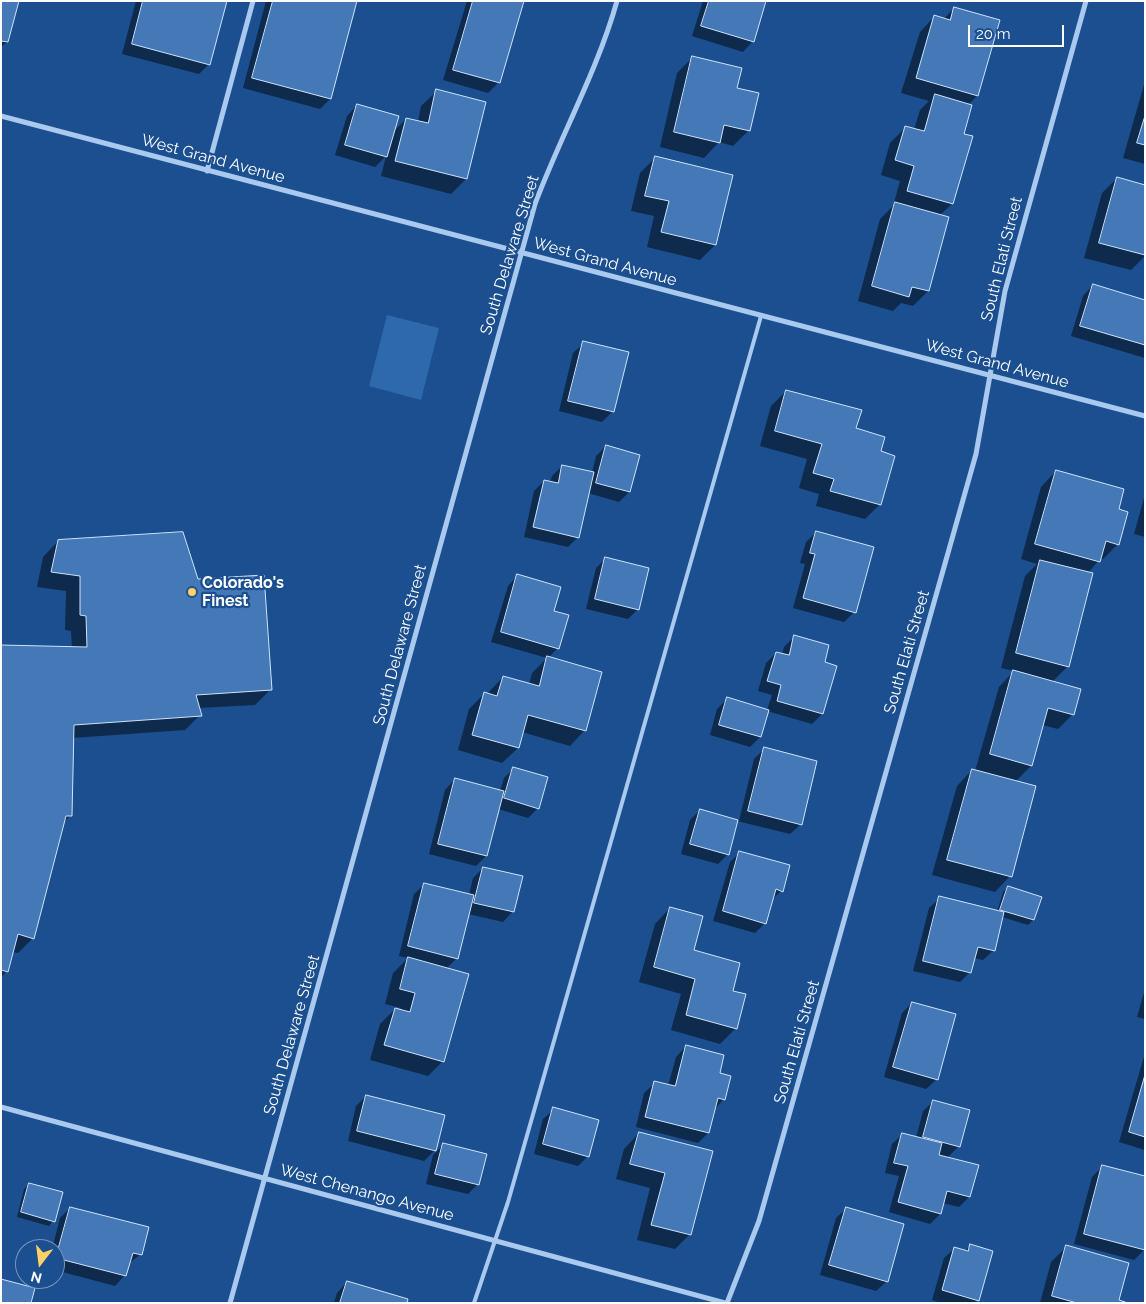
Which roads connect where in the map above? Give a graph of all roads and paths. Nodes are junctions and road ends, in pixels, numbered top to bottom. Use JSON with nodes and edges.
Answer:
{"nodes":[{"id":1,"x":253,"y":1,"type":"edge"},
{"id":2,"x":617,"y":1,"type":"edge"},
{"id":3,"x":1086,"y":1,"type":"edge"},
{"id":4,"x":1,"y":116,"type":"edge"},
{"id":5,"x":207,"y":170,"type":"junction"},
{"id":6,"x":522,"y":254,"type":"junction"},
{"id":7,"x":761,"y":316,"type":"junction"},
{"id":8,"x":990,"y":376,"type":"junction"},
{"id":9,"x":1145,"y":416,"type":"edge"},
{"id":10,"x":1,"y":1107,"type":"edge"},
{"id":11,"x":265,"y":1178,"type":"junction"},
{"id":12,"x":495,"y":1241,"type":"junction"},
{"id":13,"x":230,"y":1303,"type":"edge"},
{"id":14,"x":474,"y":1303,"type":"edge"},
{"id":15,"x":726,"y":1303,"type":"edge"}],
"edges":[{"from":1,"to":5,"type":"street"},
{"from":2,"to":6,"type":"street","name":"South Delaware Street"},
{"from":3,"to":8,"type":"street","name":"South Elati Street"},
{"from":4,"to":5,"type":"street","name":"West Grand Avenue"},
{"from":5,"to":6,"type":"street","name":"West Grand Avenue"},
{"from":6,"to":7,"type":"street","name":"West Grand Avenue"},
{"from":6,"to":11,"type":"street","name":"South Delaware Street"},
{"from":7,"to":8,"type":"street","name":"West Grand Avenue"},
{"from":7,"to":12,"type":"lane"},
{"from":8,"to":9,"type":"street","name":"West Grand Avenue"},
{"from":8,"to":15,"type":"street","name":"South Elati Street"},
{"from":10,"to":11,"type":"street","name":"West Chenango Avenue"},
{"from":11,"to":12,"type":"street","name":"West Chenango Avenue"},
{"from":11,"to":13,"type":"street","name":"South Delaware Street"},
{"from":12,"to":14,"type":"lane"},
{"from":12,"to":15,"type":"street","name":"West Chenango Avenue"}]}
